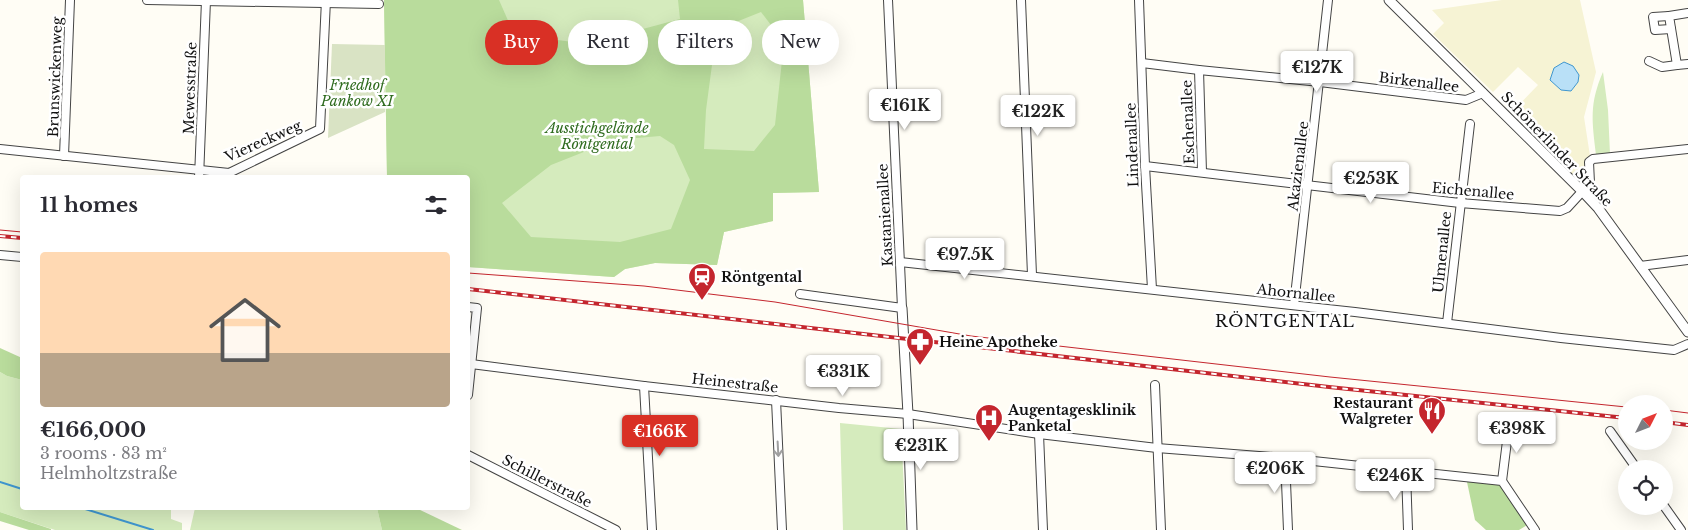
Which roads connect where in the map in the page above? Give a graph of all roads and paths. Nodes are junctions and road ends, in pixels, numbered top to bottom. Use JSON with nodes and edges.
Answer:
{"nodes":[{"id":1,"x":70,"y":0,"type":"edge"},
{"id":2,"x":147,"y":0,"type":"edge"},
{"id":3,"x":888,"y":0,"type":"edge"},
{"id":4,"x":1021,"y":0,"type":"edge"},
{"id":5,"x":1139,"y":0,"type":"edge"},
{"id":6,"x":1328,"y":0,"type":"edge"},
{"id":7,"x":1389,"y":0,"type":"edge"},
{"id":8,"x":206,"y":1,"type":"edge"},
{"id":9,"x":326,"y":2,"type":"edge"},
{"id":10,"x":379,"y":4,"type":"dead end"},
{"id":11,"x":1688,"y":13,"type":"edge"},
{"id":12,"x":1669,"y":16,"type":"junction"},
{"id":13,"x":1671,"y":29,"type":"junction"},
{"id":14,"x":1649,"y":61,"type":"dead end"},
{"id":15,"x":1142,"y":63,"type":"junction"},
{"id":16,"x":1688,"y":64,"type":"edge"},
{"id":17,"x":1677,"y":65,"type":"junction"},
{"id":18,"x":1199,"y":70,"type":"junction"},
{"id":19,"x":1320,"y":82,"type":"junction"},
{"id":20,"x":1483,"y":93,"type":"junction"},
{"id":21,"x":1470,"y":124,"type":"dead end"},
{"id":22,"x":0,"y":149,"type":"edge"},
{"id":23,"x":1688,"y":149,"type":"edge"},
{"id":24,"x":64,"y":156,"type":"junction"},
{"id":25,"x":1144,"y":166,"type":"junction"},
{"id":26,"x":1202,"y":172,"type":"junction"},
{"id":27,"x":199,"y":174,"type":"edge"},
{"id":28,"x":1308,"y":186,"type":"junction"},
{"id":29,"x":1583,"y":192,"type":"junction"},
{"id":30,"x":1460,"y":202,"type":"junction"},
{"id":31,"x":0,"y":255,"type":"edge"},
{"id":32,"x":20,"y":258,"type":"edge"},
{"id":33,"x":1688,"y":260,"type":"edge"},
{"id":34,"x":900,"y":262,"type":"junction"},
{"id":35,"x":1640,"y":266,"type":"junction"},
{"id":36,"x":1032,"y":275,"type":"junction"},
{"id":37,"x":1152,"y":289,"type":"junction"},
{"id":38,"x":800,"y":294,"type":"dead end"},
{"id":39,"x":1294,"y":305,"type":"junction"},
{"id":40,"x":470,"y":307,"type":"edge"},
{"id":41,"x":902,"y":308,"type":"junction"},
{"id":42,"x":1447,"y":323,"type":"junction"},
{"id":43,"x":1688,"y":332,"type":"edge"},
{"id":44,"x":1688,"y":344,"type":"edge"},
{"id":45,"x":471,"y":364,"type":"junction"},
{"id":46,"x":470,"y":374,"type":"edge"},
{"id":47,"x":1155,"y":385,"type":"dead end"},
{"id":48,"x":644,"y":386,"type":"junction"},
{"id":49,"x":776,"y":400,"type":"junction"},
{"id":50,"x":908,"y":414,"type":"junction"},
{"id":51,"x":1509,"y":425,"type":"dead end"},
{"id":52,"x":1610,"y":431,"type":"dead end"},
{"id":53,"x":1039,"y":434,"type":"junction"},
{"id":54,"x":1157,"y":448,"type":"junction"},
{"id":55,"x":470,"y":456,"type":"edge"},
{"id":56,"x":1285,"y":458,"type":"junction"},
{"id":57,"x":1631,"y":460,"type":"edge"},
{"id":58,"x":1406,"y":472,"type":"junction"},
{"id":59,"x":1502,"y":481,"type":"junction"},
{"id":60,"x":1670,"y":515,"type":"edge"},
{"id":61,"x":616,"y":530,"type":"edge"},
{"id":62,"x":652,"y":530,"type":"edge"},
{"id":63,"x":782,"y":530,"type":"edge"},
{"id":64,"x":912,"y":530,"type":"edge"},
{"id":65,"x":1043,"y":530,"type":"edge"},
{"id":66,"x":1161,"y":530,"type":"edge"},
{"id":67,"x":1288,"y":530,"type":"edge"},
{"id":68,"x":1408,"y":530,"type":"edge"},
{"id":69,"x":1535,"y":530,"type":"edge"},
{"id":70,"x":1681,"y":530,"type":"edge"}],
"edges":[{"from":1,"to":24,"type":"street","name":"Brunswickenweg"},
{"from":2,"to":8,"type":"street"},
{"from":3,"to":34,"type":"street","name":"Kastanienallee"},
{"from":4,"to":36,"type":"street"},
{"from":5,"to":15,"type":"street","name":"Lindenallee"},
{"from":6,"to":19,"type":"street","name":"Akazienallee"},
{"from":7,"to":20,"type":"street","name":"Schönerlinder Straße"},
{"from":8,"to":9,"type":"street"},
{"from":8,"to":27,"type":"street","name":"Mewesstraße"},
{"from":9,"to":10,"type":"street"},
{"from":9,"to":27,"type":"street","name":"Viereckweg"},
{"from":11,"to":12,"type":"street"},
{"from":12,"to":13,"type":"street"},
{"from":12,"to":13,"type":"street"},
{"from":13,"to":17,"type":"street"},
{"from":14,"to":17,"type":"street"},
{"from":15,"to":18,"type":"street","name":"Birkenallee"},
{"from":15,"to":25,"type":"street","name":"Lindenallee"},
{"from":16,"to":17,"type":"street"},
{"from":18,"to":19,"type":"street","name":"Birkenallee"},
{"from":18,"to":26,"type":"street","name":"Eschenallee"},
{"from":19,"to":20,"type":"street","name":"Birkenallee"},
{"from":19,"to":28,"type":"street","name":"Akazienallee"},
{"from":20,"to":29,"type":"street","name":"Schönerlinder Straße"},
{"from":21,"to":30,"type":"street","name":"Ulmenallee"},
{"from":22,"to":24,"type":"street","name":"Viereckweg"},
{"from":23,"to":29,"type":"street"},
{"from":24,"to":27,"type":"street","name":"Viereckweg"},
{"from":25,"to":26,"type":"street","name":"Eichenallee"},
{"from":25,"to":37,"type":"street","name":"Lindenallee"},
{"from":26,"to":28,"type":"street","name":"Eichenallee"},
{"from":28,"to":30,"type":"street","name":"Eichenallee"},
{"from":28,"to":39,"type":"street","name":"Akazienallee"},
{"from":29,"to":30,"type":"street","name":"Eichenallee"},
{"from":29,"to":35,"type":"street","name":"Schönerlinder Straße"},
{"from":30,"to":42,"type":"street","name":"Ulmenallee"},
{"from":31,"to":32,"type":"street"},
{"from":33,"to":35,"type":"street"},
{"from":34,"to":36,"type":"street","name":"Ahornallee"},
{"from":34,"to":41,"type":"street","name":"Kastanienallee"},
{"from":35,"to":43,"type":"street","name":"Schönerlinder Straße"},
{"from":36,"to":37,"type":"street","name":"Ahornallee"},
{"from":37,"to":39,"type":"street","name":"Ahornallee"},
{"from":38,"to":41,"type":"street"},
{"from":39,"to":42,"type":"street","name":"Ahornallee"},
{"from":40,"to":45,"type":"street"},
{"from":41,"to":50,"type":"street"},
{"from":42,"to":44,"type":"street","name":"Ahornallee"},
{"from":45,"to":46,"type":"street"},
{"from":45,"to":48,"type":"street","name":"Heinestraße"},
{"from":47,"to":54,"type":"street"},
{"from":48,"to":49,"type":"street","name":"Heinestraße"},
{"from":48,"to":62,"type":"street"},
{"from":49,"to":50,"type":"street","name":"Heinestraße"},
{"from":49,"to":63,"type":"street","one_way":true},
{"from":50,"to":53,"type":"street","name":"Heinestraße"},
{"from":50,"to":64,"type":"street"},
{"from":51,"to":59,"type":"street"},
{"from":52,"to":57,"type":"street"},
{"from":53,"to":54,"type":"street","name":"Heinestraße"},
{"from":53,"to":65,"type":"street"},
{"from":54,"to":56,"type":"street","name":"Heinestraße"},
{"from":54,"to":66,"type":"street"},
{"from":55,"to":61,"type":"street","name":"Schillerstraße"},
{"from":56,"to":58,"type":"street","name":"Heinestraße"},
{"from":56,"to":67,"type":"street"},
{"from":58,"to":59,"type":"street","name":"Heinestraße"},
{"from":58,"to":68,"type":"street"},
{"from":59,"to":69,"type":"street"},
{"from":60,"to":70,"type":"street"}]}
